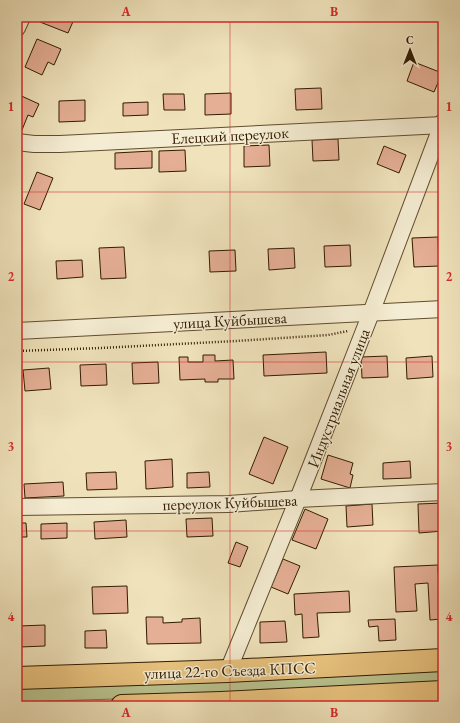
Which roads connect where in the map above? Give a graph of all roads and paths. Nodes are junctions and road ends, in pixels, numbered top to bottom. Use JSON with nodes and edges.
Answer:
{"nodes":[{"id":1,"x":22,"y":17,"type":"edge"},
{"id":2,"x":17,"y":28,"type":"edge"},
{"id":3,"x":443,"y":124,"type":"edge"},
{"id":4,"x":17,"y":142,"type":"edge"},
{"id":5,"x":443,"y":309,"type":"edge"},
{"id":6,"x":369,"y":320,"type":"junction"},
{"id":7,"x":17,"y":331,"type":"edge"},
{"id":8,"x":17,"y":351,"type":"edge"},
{"id":9,"x":443,"y":492,"type":"edge"},
{"id":10,"x":298,"y":499,"type":"junction"},
{"id":11,"x":17,"y":507,"type":"edge"},
{"id":12,"x":443,"y":660,"type":"edge"},
{"id":13,"x":228,"y":671,"type":"junction"},
{"id":14,"x":17,"y":678,"type":"edge"},
{"id":15,"x":443,"y":692,"type":"edge"},
{"id":16,"x":122,"y":706,"type":"edge"}],
"edges":[{"from":1,"to":2,"type":"street"},
{"from":3,"to":4,"type":"street","name":"Елецкий переулок"},
{"from":3,"to":6,"type":"street","name":"Индустриальная улица"},
{"from":5,"to":6,"type":"street","name":"улица Куйбышева"},
{"from":6,"to":7,"type":"street","name":"улица Куйбышева"},
{"from":6,"to":8,"type":"path"},
{"from":6,"to":10,"type":"street","name":"Индустриальная улица"},
{"from":9,"to":10,"type":"street","name":"переулок Куйбышева"},
{"from":10,"to":11,"type":"street","name":"переулок Куйбышева"},
{"from":10,"to":13,"type":"street","name":"Индустриальная улица"},
{"from":12,"to":13,"type":"main road","name":"улица 22-го Съезда КПСС"},
{"from":13,"to":14,"type":"main road","name":"улица 22-го Съезда КПСС"},
{"from":15,"to":16,"type":"main road","name":"улица 22-го Съезда КПСС"}]}
